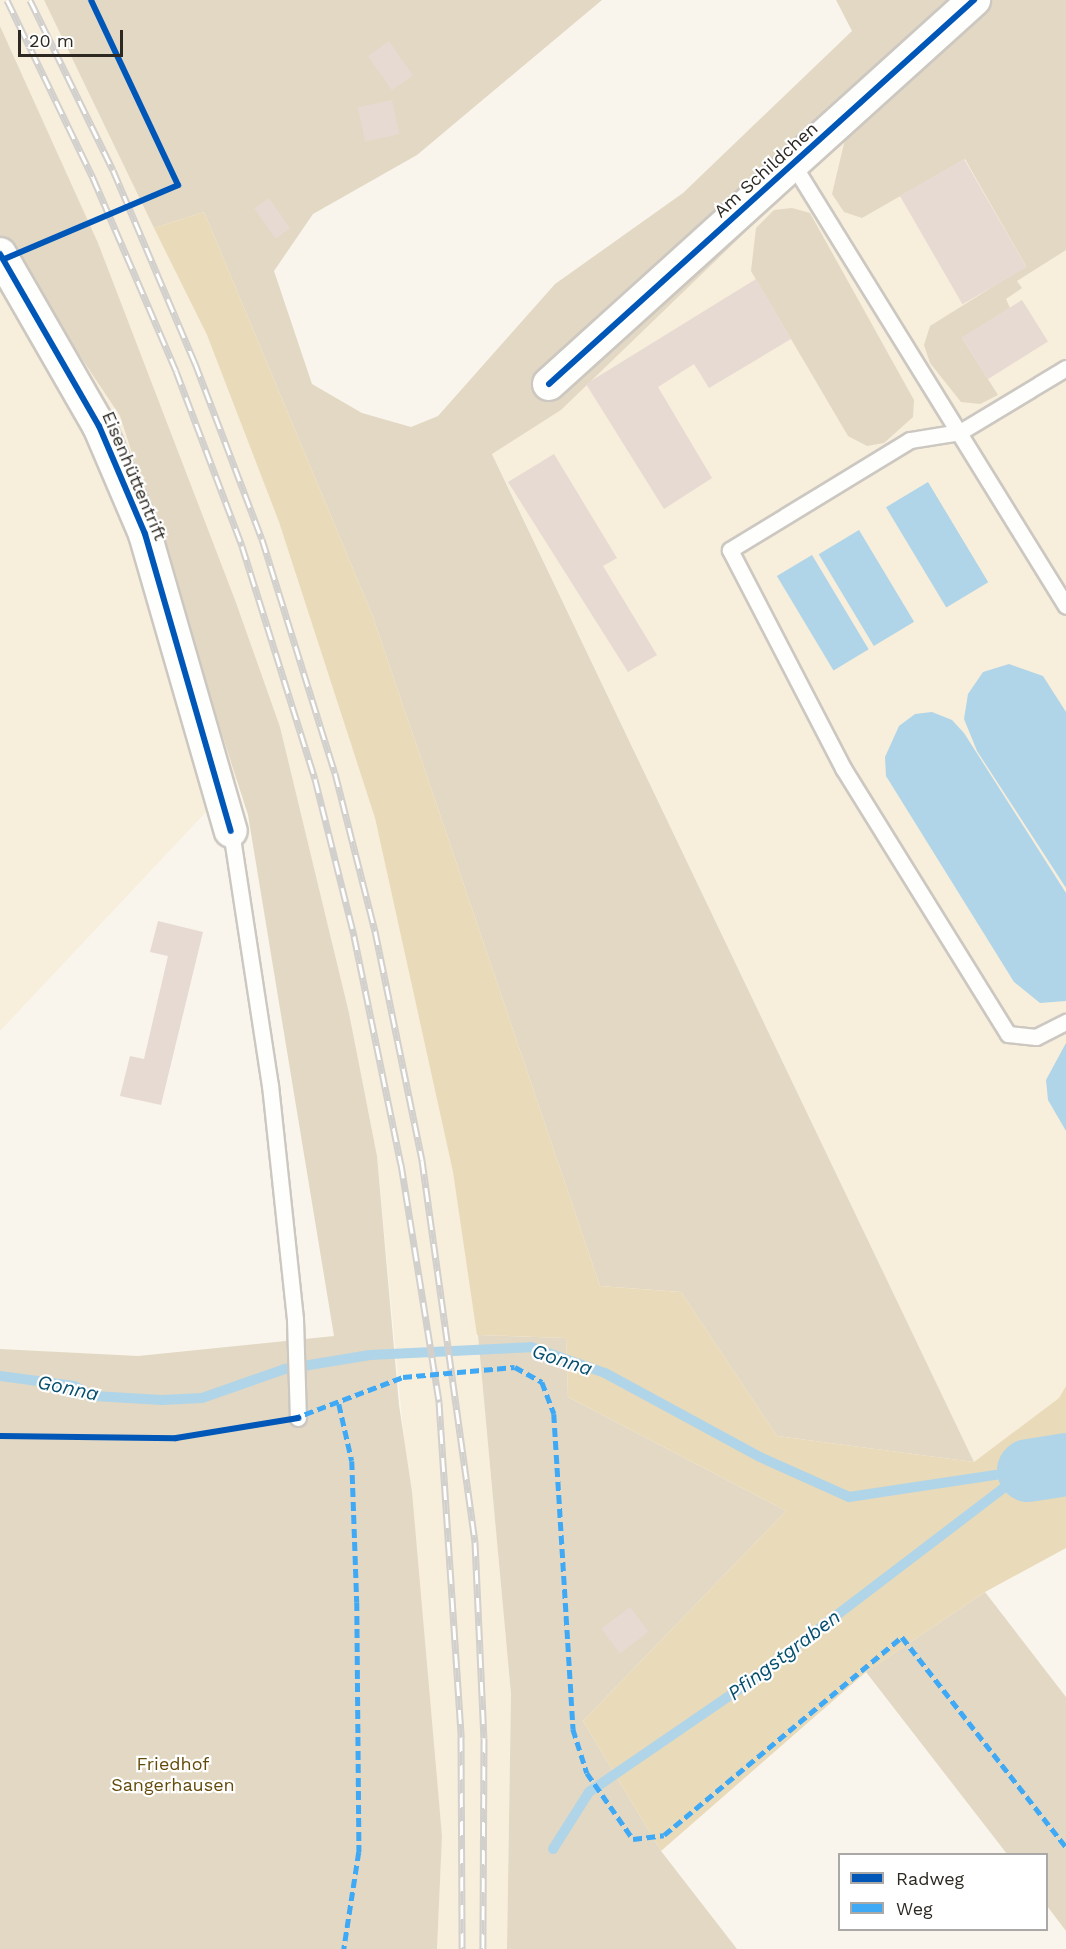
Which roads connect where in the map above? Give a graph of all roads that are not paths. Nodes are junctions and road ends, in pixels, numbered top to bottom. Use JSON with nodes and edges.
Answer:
{"nodes":[{"id":1,"x":974,"y":0,"type":"edge"},
{"id":2,"x":794,"y":166,"type":"junction"},
{"id":3,"x":0,"y":254,"type":"edge"},
{"id":4,"x":1066,"y":368,"type":"edge"},
{"id":5,"x":549,"y":384,"type":"dead end"},
{"id":6,"x":960,"y":432,"type":"junction"},
{"id":7,"x":1066,"y":606,"type":"edge"},
{"id":8,"x":231,"y":831,"type":"joint"},
{"id":9,"x":1066,"y":1022,"type":"edge"},
{"id":10,"x":298,"y":1418,"type":"dead end"}],
"edges":[{"from":1,"to":2,"type":"street","name":"Am Schildchen"},
{"from":2,"to":5,"type":"street","name":"Am Schildchen"},
{"from":2,"to":6,"type":"lane"},
{"from":3,"to":8,"type":"street","name":"Eisenhüttentrift"},
{"from":4,"to":6,"type":"lane"},
{"from":6,"to":7,"type":"lane"},
{"from":6,"to":9,"type":"lane"},
{"from":8,"to":10,"type":"lane"}]}
